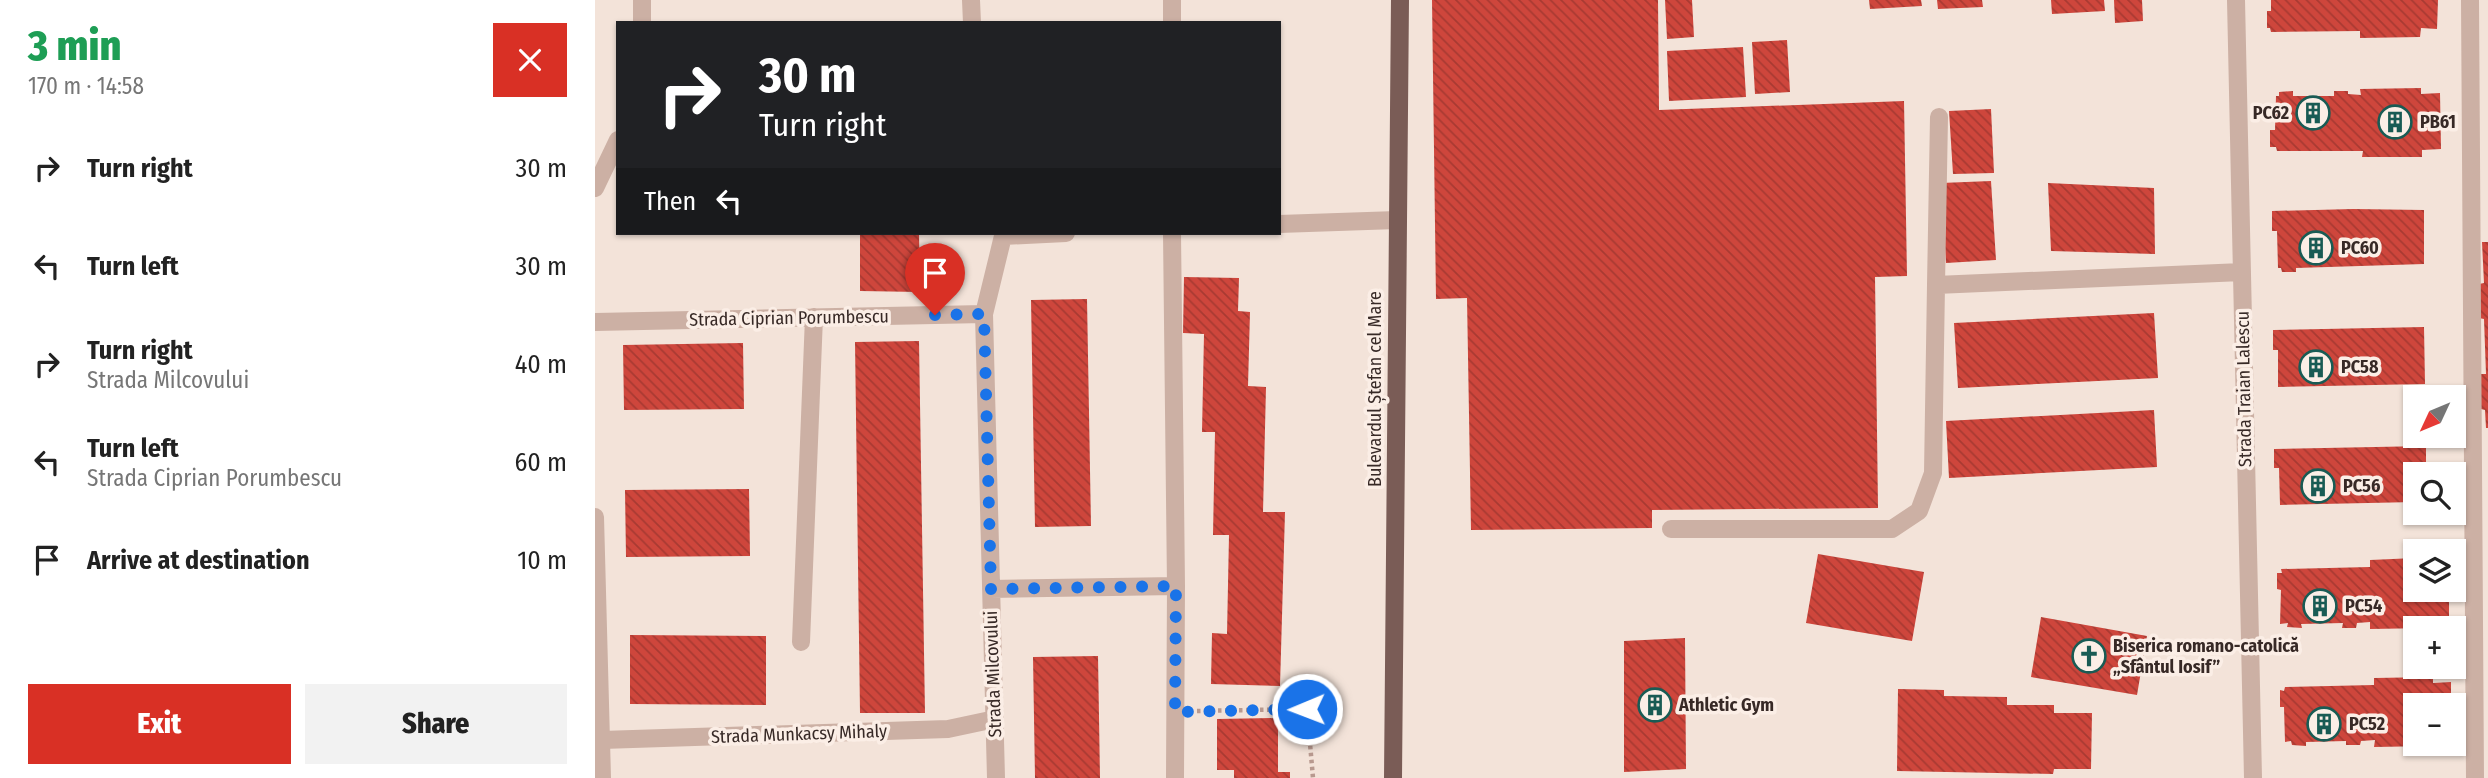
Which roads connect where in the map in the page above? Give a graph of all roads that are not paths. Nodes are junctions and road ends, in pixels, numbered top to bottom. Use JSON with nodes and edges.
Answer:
{"nodes":[{"id":1,"x":642,"y":0,"type":"edge"},
{"id":2,"x":971,"y":0,"type":"edge"},
{"id":3,"x":1172,"y":0,"type":"edge"},
{"id":4,"x":1400,"y":0,"type":"edge"},
{"id":5,"x":2236,"y":0,"type":"edge"},
{"id":6,"x":2470,"y":0,"type":"edge"},
{"id":7,"x":642,"y":21,"type":"edge"},
{"id":8,"x":972,"y":21,"type":"edge"},
{"id":9,"x":1172,"y":21,"type":"edge"},
{"id":10,"x":1939,"y":117,"type":"dead end"},
{"id":11,"x":616,"y":144,"type":"edge"},
{"id":12,"x":595,"y":188,"type":"edge"},
{"id":13,"x":1397,"y":220,"type":"junction"},
{"id":14,"x":1281,"y":224,"type":"edge"},
{"id":15,"x":1002,"y":235,"type":"edge"},
{"id":16,"x":1172,"y":235,"type":"edge"},
{"id":17,"x":2242,"y":272,"type":"junction"},
{"id":18,"x":1936,"y":285,"type":"junction"},
{"id":19,"x":984,"y":314,"type":"junction"},
{"id":20,"x":814,"y":317,"type":"junction"},
{"id":21,"x":595,"y":322,"type":"edge"},
{"id":22,"x":595,"y":517,"type":"edge"},
{"id":23,"x":1671,"y":529,"type":"dead end"},
{"id":24,"x":1176,"y":586,"type":"junction"},
{"id":25,"x":991,"y":589,"type":"junction"},
{"id":26,"x":801,"y":642,"type":"dead end"},
{"id":27,"x":995,"y":719,"type":"junction"},
{"id":28,"x":602,"y":740,"type":"junction"},
{"id":29,"x":602,"y":778,"type":"edge"},
{"id":30,"x":996,"y":778,"type":"edge"},
{"id":31,"x":1175,"y":778,"type":"edge"},
{"id":32,"x":1393,"y":778,"type":"edge"},
{"id":33,"x":2253,"y":778,"type":"edge"},
{"id":34,"x":2475,"y":778,"type":"edge"}],
"edges":[{"from":1,"to":7,"type":"street"},
{"from":2,"to":8,"type":"street"},
{"from":3,"to":9,"type":"street"},
{"from":4,"to":13,"type":"main road","name":"Bulevardul Ștefan cel Mare"},
{"from":5,"to":17,"type":"street","name":"Strada Traian Lalescu"},
{"from":6,"to":34,"type":"street"},
{"from":10,"to":18,"type":"street"},
{"from":11,"to":12,"type":"street"},
{"from":13,"to":14,"type":"street"},
{"from":13,"to":32,"type":"main road","name":"Bulevardul Ștefan cel Mare"},
{"from":15,"to":19,"type":"street","name":"Strada Milcovului"},
{"from":16,"to":24,"type":"street"},
{"from":17,"to":18,"type":"street"},
{"from":17,"to":33,"type":"street","name":"Strada Traian Lalescu"},
{"from":18,"to":23,"type":"street"},
{"from":19,"to":20,"type":"street","name":"Strada Ciprian Porumbescu"},
{"from":19,"to":25,"type":"street","name":"Strada Milcovului"},
{"from":20,"to":21,"type":"street","name":"Strada Ciprian Porumbescu"},
{"from":20,"to":26,"type":"street"},
{"from":22,"to":28,"type":"street"},
{"from":24,"to":25,"type":"street"},
{"from":24,"to":31,"type":"street"},
{"from":25,"to":27,"type":"street","name":"Strada Milcovului"},
{"from":27,"to":28,"type":"street","name":"Strada Munkacsy Mihaly"},
{"from":27,"to":30,"type":"street","name":"Strada Milcovului"},
{"from":28,"to":29,"type":"street"}]}
